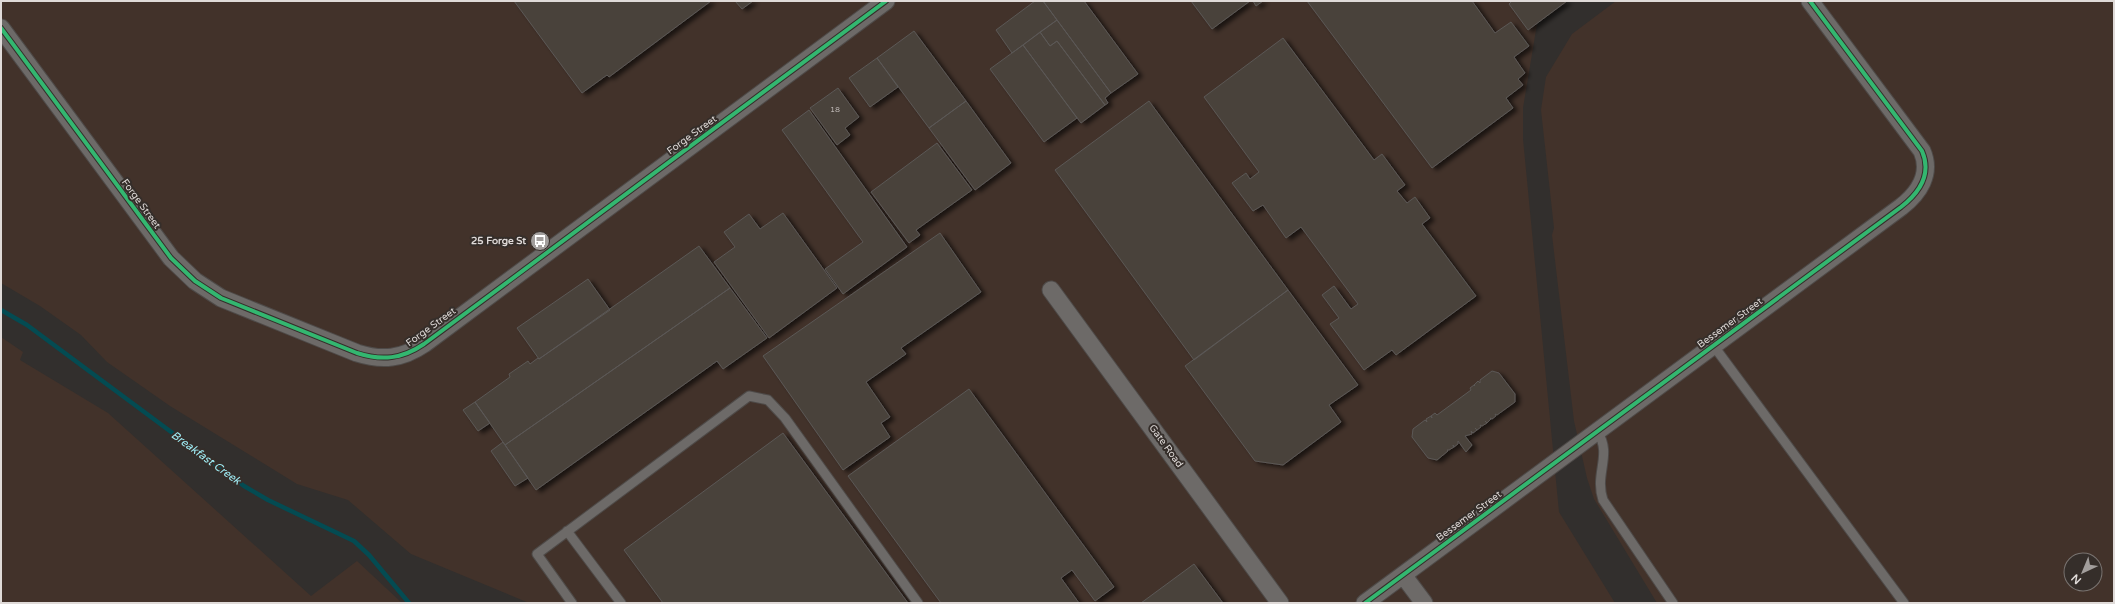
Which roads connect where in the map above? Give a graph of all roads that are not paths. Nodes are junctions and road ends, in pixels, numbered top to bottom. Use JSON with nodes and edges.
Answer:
{"nodes":[{"id":1,"x":886,"y":1,"type":"edge"},
{"id":2,"x":1810,"y":1,"type":"edge"},
{"id":3,"x":1,"y":28,"type":"edge"},
{"id":4,"x":1051,"y":290,"type":"dead end"},
{"id":5,"x":1713,"y":345,"type":"junction"},
{"id":6,"x":1597,"y":431,"type":"junction"},
{"id":7,"x":567,"y":531,"type":"junction"},
{"id":8,"x":1403,"y":575,"type":"junction"},
{"id":9,"x":572,"y":603,"type":"edge"},
{"id":10,"x":621,"y":603,"type":"edge"},
{"id":11,"x":918,"y":603,"type":"edge"},
{"id":12,"x":1280,"y":603,"type":"edge"},
{"id":13,"x":1365,"y":603,"type":"edge"},
{"id":14,"x":1424,"y":603,"type":"edge"},
{"id":15,"x":1673,"y":603,"type":"edge"},
{"id":16,"x":1904,"y":603,"type":"edge"}],
"edges":[{"from":1,"to":3,"type":"street","name":"Forge Street"},
{"from":2,"to":5,"type":"street","name":"Bessemer Street"},
{"from":4,"to":12,"type":"street","name":"Gate Road"},
{"from":5,"to":6,"type":"street","name":"Bessemer Street"},
{"from":5,"to":16,"type":"lane"},
{"from":6,"to":8,"type":"street","name":"Bessemer Street"},
{"from":6,"to":15,"type":"lane"},
{"from":7,"to":9,"type":"lane"},
{"from":7,"to":10,"type":"lane"},
{"from":7,"to":11,"type":"lane"},
{"from":8,"to":13,"type":"street","name":"Bessemer Street"},
{"from":8,"to":14,"type":"street"}]}
